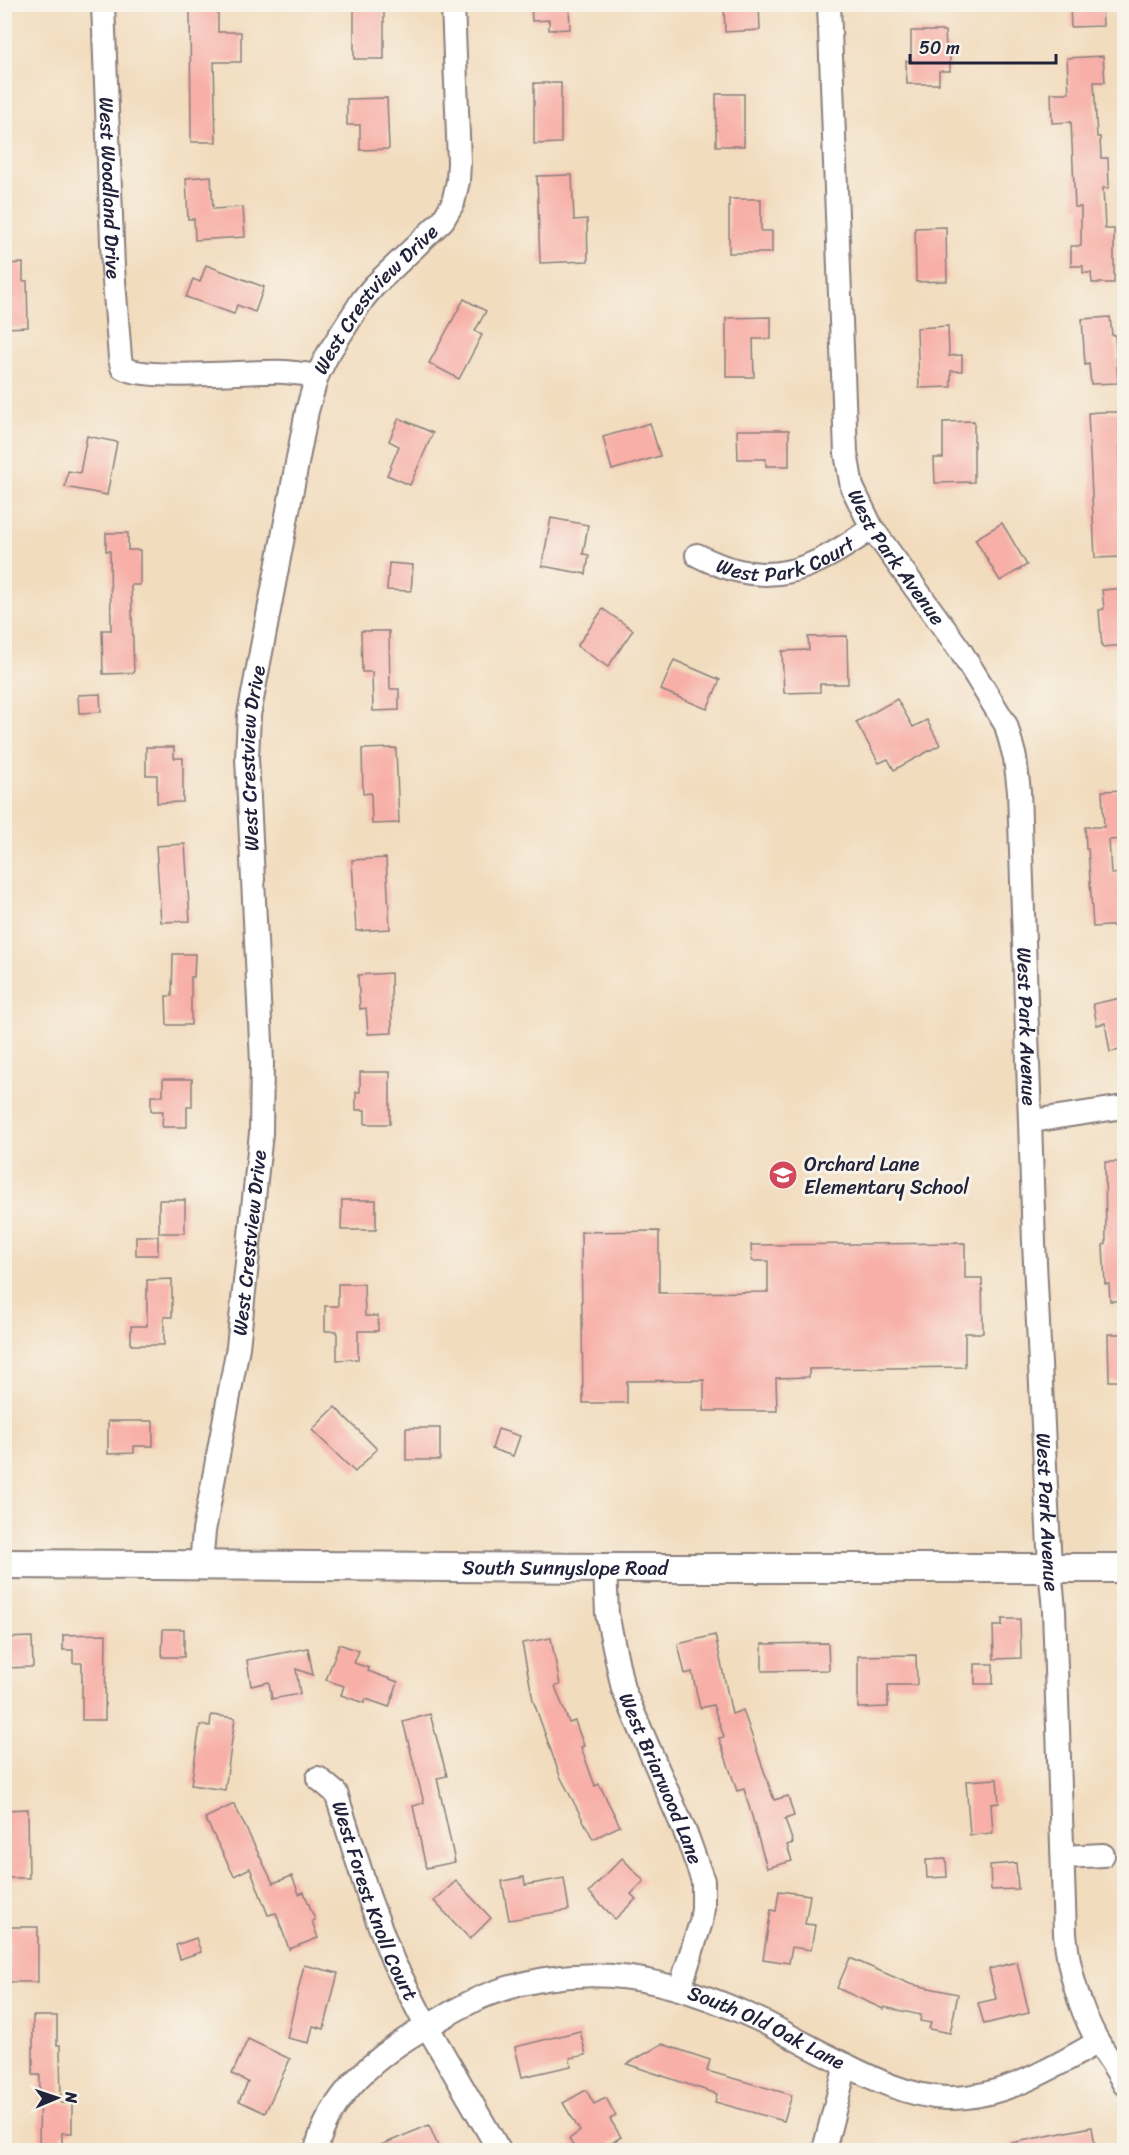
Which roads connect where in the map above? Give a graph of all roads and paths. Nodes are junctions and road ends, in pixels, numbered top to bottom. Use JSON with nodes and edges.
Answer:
{"nodes":[{"id":1,"x":103,"y":4,"type":"edge"},
{"id":2,"x":453,"y":4,"type":"edge"},
{"id":3,"x":829,"y":4,"type":"edge"},
{"id":4,"x":317,"y":376,"type":"junction"},
{"id":5,"x":872,"y":528,"type":"junction"},
{"id":6,"x":697,"y":555,"type":"dead end"},
{"id":7,"x":1125,"y":1107,"type":"edge"},
{"id":8,"x":1032,"y":1121,"type":"junction"},
{"id":9,"x":4,"y":1564,"type":"edge"},
{"id":10,"x":201,"y":1564,"type":"junction"},
{"id":11,"x":605,"y":1568,"type":"junction"},
{"id":12,"x":1050,"y":1568,"type":"junction"},
{"id":13,"x":1125,"y":1568,"type":"edge"},
{"id":14,"x":318,"y":1778,"type":"dead end"},
{"id":15,"x":1103,"y":1855,"type":"dead end"},
{"id":16,"x":1063,"y":1857,"type":"junction"},
{"id":17,"x":680,"y":1989,"type":"junction"},
{"id":18,"x":428,"y":2026,"type":"junction"},
{"id":19,"x":1098,"y":2042,"type":"junction"},
{"id":20,"x":846,"y":2065,"type":"junction"},
{"id":21,"x":1125,"y":2084,"type":"edge"},
{"id":22,"x":316,"y":2151,"type":"edge"},
{"id":23,"x":499,"y":2151,"type":"edge"},
{"id":24,"x":824,"y":2151,"type":"edge"}],
"edges":[{"from":1,"to":4,"type":"street","name":"West Woodland Drive"},
{"from":2,"to":4,"type":"street","name":"West Crestview Drive"},
{"from":3,"to":5,"type":"street","name":"West Park Avenue"},
{"from":4,"to":10,"type":"street","name":"West Crestview Drive"},
{"from":5,"to":6,"type":"street","name":"West Park Court"},
{"from":5,"to":8,"type":"street","name":"West Park Avenue"},
{"from":7,"to":8,"type":"street"},
{"from":8,"to":12,"type":"street","name":"West Park Avenue"},
{"from":9,"to":10,"type":"street","name":"South Sunnyslope Road"},
{"from":10,"to":11,"type":"street","name":"South Sunnyslope Road"},
{"from":11,"to":12,"type":"street","name":"South Sunnyslope Road"},
{"from":11,"to":17,"type":"street","name":"West Briarwood Lane"},
{"from":12,"to":13,"type":"street","name":"South Sunnyslope Road"},
{"from":12,"to":16,"type":"street","name":"West Park Avenue"},
{"from":14,"to":18,"type":"street","name":"West Forest Knoll Court"},
{"from":15,"to":16,"type":"street"},
{"from":16,"to":19,"type":"street","name":"West Park Avenue"},
{"from":17,"to":18,"type":"street","name":"South Old Oak Lane"},
{"from":17,"to":20,"type":"street","name":"South Old Oak Lane"},
{"from":18,"to":22,"type":"street","name":"South Old Oak Lane"},
{"from":18,"to":23,"type":"street","name":"West Forest Knoll Court"},
{"from":19,"to":20,"type":"street","name":"South Old Oak Lane"},
{"from":19,"to":21,"type":"street","name":"West Park Avenue"},
{"from":20,"to":24,"type":"street"}]}
